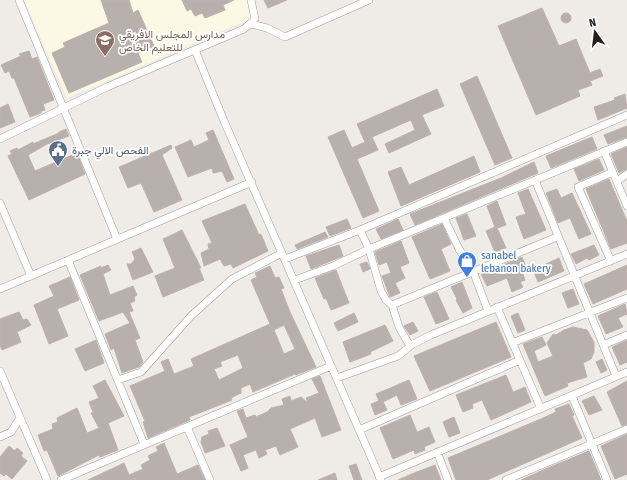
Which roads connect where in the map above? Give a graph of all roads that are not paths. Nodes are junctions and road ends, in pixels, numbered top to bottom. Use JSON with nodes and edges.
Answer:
{"nodes":[{"id":1,"x":19,"y":0,"type":"edge"},
{"id":2,"x":251,"y":0,"type":"edge"},
{"id":3,"x":369,"y":0,"type":"edge"},
{"id":4,"x":251,"y":24,"type":"junction"},
{"id":5,"x":195,"y":50,"type":"junction"},
{"id":6,"x":63,"y":108,"type":"junction"},
{"id":7,"x":627,"y":114,"type":"edge"},
{"id":8,"x":0,"y":139,"type":"edge"},
{"id":9,"x":627,"y":142,"type":"edge"},
{"id":10,"x":604,"y":151,"type":"junction"},
{"id":11,"x":613,"y":172,"type":"junction"},
{"id":12,"x":627,"y":174,"type":"edge"},
{"id":13,"x":535,"y":180,"type":"junction"},
{"id":14,"x":617,"y":181,"type":"junction"},
{"id":15,"x":252,"y":182,"type":"junction"},
{"id":16,"x":0,"y":203,"type":"edge"},
{"id":17,"x":627,"y":206,"type":"edge"},
{"id":18,"x":444,"y":218,"type":"junction"},
{"id":19,"x":360,"y":230,"type":"junction"},
{"id":20,"x":558,"y":236,"type":"junction"},
{"id":21,"x":117,"y":240,"type":"junction"},
{"id":22,"x":369,"y":250,"type":"junction"},
{"id":23,"x":627,"y":254,"type":"edge"},
{"id":24,"x":284,"y":256,"type":"junction"},
{"id":25,"x":68,"y":260,"type":"junction"},
{"id":26,"x":611,"y":261,"type":"junction"},
{"id":27,"x":473,"y":272,"type":"junction"},
{"id":28,"x":31,"y":276,"type":"junction"},
{"id":29,"x":574,"y":276,"type":"junction"},
{"id":30,"x":295,"y":280,"type":"junction"},
{"id":31,"x":0,"y":289,"type":"edge"},
{"id":32,"x":627,"y":298,"type":"edge"},
{"id":33,"x":392,"y":305,"type":"junction"},
{"id":34,"x":497,"y":307,"type":"junction"},
{"id":35,"x":488,"y":311,"type":"junction"},
{"id":36,"x":589,"y":313,"type":"junction"},
{"id":37,"x":627,"y":335,"type":"edge"},
{"id":38,"x":512,"y":343,"type":"junction"},
{"id":39,"x":603,"y":345,"type":"junction"},
{"id":40,"x":410,"y":346,"type":"junction"},
{"id":41,"x":520,"y":360,"type":"junction"},
{"id":42,"x":331,"y":366,"type":"junction"},
{"id":43,"x":0,"y":371,"type":"edge"},
{"id":44,"x":627,"y":372,"type":"edge"},
{"id":45,"x":616,"y":376,"type":"junction"},
{"id":46,"x":337,"y":378,"type":"junction"},
{"id":47,"x":118,"y":380,"type":"junction"},
{"id":48,"x":572,"y":396,"type":"junction"},
{"id":49,"x":541,"y":409,"type":"junction"},
{"id":50,"x":20,"y":418,"type":"junction"},
{"id":51,"x":187,"y":427,"type":"junction"},
{"id":52,"x":627,"y":429,"type":"edge"},
{"id":53,"x":359,"y":430,"type":"junction"},
{"id":54,"x":0,"y":437,"type":"edge"},
{"id":55,"x":144,"y":444,"type":"junction"},
{"id":56,"x":592,"y":444,"type":"junction"},
{"id":57,"x":437,"y":452,"type":"junction"},
{"id":58,"x":380,"y":478,"type":"edge"},
{"id":59,"x":47,"y":480,"type":"edge"},
{"id":60,"x":61,"y":480,"type":"edge"},
{"id":61,"x":210,"y":480,"type":"edge"},
{"id":62,"x":448,"y":480,"type":"edge"},
{"id":63,"x":506,"y":480,"type":"edge"},
{"id":64,"x":607,"y":480,"type":"edge"}],
"edges":[{"from":1,"to":6,"type":"street"},
{"from":2,"to":4,"type":"street"},
{"from":3,"to":4,"type":"street"},
{"from":4,"to":5,"type":"street"},
{"from":5,"to":6,"type":"street"},
{"from":5,"to":15,"type":"street"},
{"from":6,"to":8,"type":"street"},
{"from":6,"to":21,"type":"street"},
{"from":7,"to":19,"type":"street"},
{"from":9,"to":10,"type":"street"},
{"from":10,"to":11,"type":"street"},
{"from":10,"to":13,"type":"street"},
{"from":11,"to":14,"type":"street"},
{"from":11,"to":26,"type":"street"},
{"from":12,"to":14,"type":"street"},
{"from":13,"to":18,"type":"street"},
{"from":13,"to":20,"type":"street"},
{"from":14,"to":17,"type":"street"},
{"from":15,"to":21,"type":"street"},
{"from":15,"to":24,"type":"street"},
{"from":16,"to":28,"type":"street"},
{"from":18,"to":22,"type":"street"},
{"from":18,"to":27,"type":"street"},
{"from":19,"to":22,"type":"street"},
{"from":19,"to":24,"type":"street"},
{"from":20,"to":27,"type":"street"},
{"from":20,"to":29,"type":"street"},
{"from":21,"to":25,"type":"street"},
{"from":22,"to":30,"type":"street"},
{"from":22,"to":33,"type":"street"},
{"from":23,"to":26,"type":"street"},
{"from":24,"to":30,"type":"street"},
{"from":24,"to":47,"type":"street"},
{"from":25,"to":28,"type":"street"},
{"from":25,"to":47,"type":"street"},
{"from":26,"to":29,"type":"street"},
{"from":27,"to":33,"type":"street"},
{"from":27,"to":35,"type":"street"},
{"from":28,"to":31,"type":"street"},
{"from":29,"to":34,"type":"street"},
{"from":29,"to":36,"type":"street"},
{"from":30,"to":42,"type":"street"},
{"from":32,"to":36,"type":"street"},
{"from":33,"to":40,"type":"street"},
{"from":34,"to":35,"type":"street"},
{"from":34,"to":38,"type":"street"},
{"from":35,"to":40,"type":"street"},
{"from":36,"to":38,"type":"street"},
{"from":36,"to":39,"type":"street"},
{"from":37,"to":39,"type":"street"},
{"from":38,"to":41,"type":"street"},
{"from":39,"to":45,"type":"street"},
{"from":40,"to":46,"type":"street"},
{"from":41,"to":49,"type":"street"},
{"from":41,"to":53,"type":"street"},
{"from":42,"to":46,"type":"street"},
{"from":42,"to":51,"type":"street"},
{"from":43,"to":50,"type":"street"},
{"from":44,"to":45,"type":"street"},
{"from":45,"to":48,"type":"street"},
{"from":46,"to":53,"type":"street"},
{"from":47,"to":55,"type":"street"},
{"from":48,"to":49,"type":"street"},
{"from":48,"to":56,"type":"street"},
{"from":49,"to":57,"type":"street"},
{"from":50,"to":54,"type":"street"},
{"from":50,"to":59,"type":"street"},
{"from":51,"to":55,"type":"street"},
{"from":51,"to":61,"type":"street"},
{"from":52,"to":56,"type":"street"},
{"from":53,"to":58,"type":"street"},
{"from":55,"to":60,"type":"street"},
{"from":56,"to":63,"type":"street"},
{"from":56,"to":64,"type":"street"},
{"from":57,"to":58,"type":"street"},
{"from":57,"to":62,"type":"street"}]}
